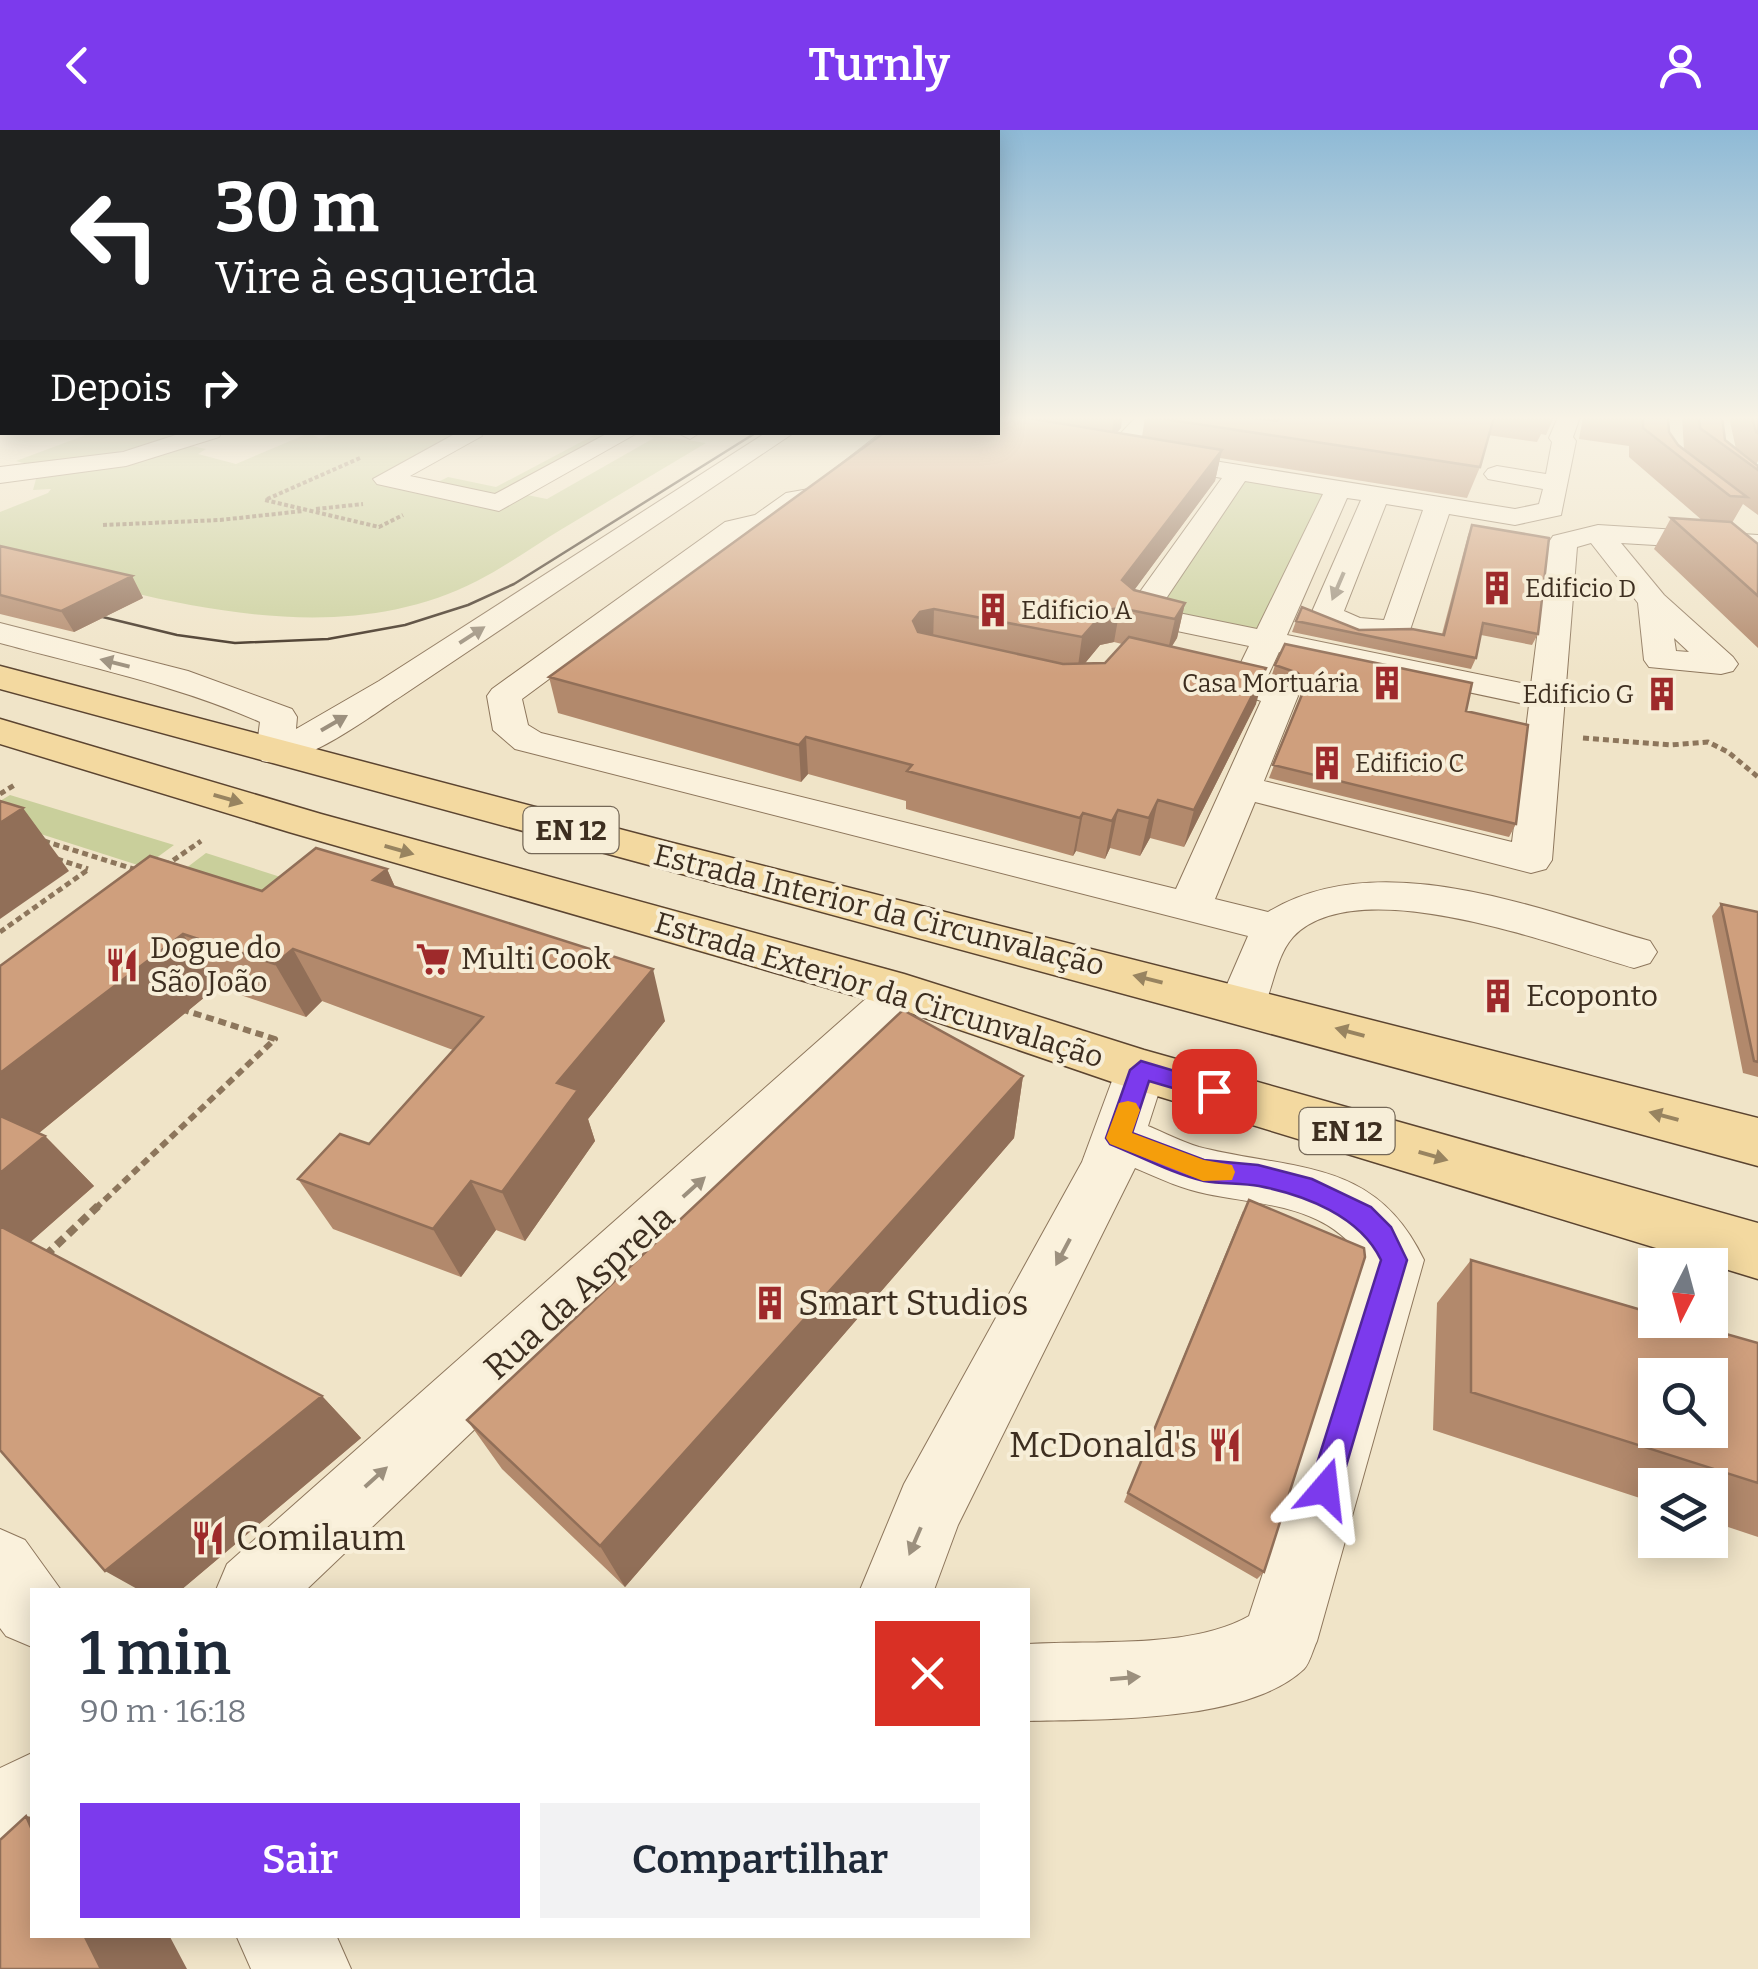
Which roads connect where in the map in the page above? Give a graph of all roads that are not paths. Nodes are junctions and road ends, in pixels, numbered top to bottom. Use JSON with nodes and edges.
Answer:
{"nodes":[{"id":1,"x":672,"y":503,"type":"edge"},
{"id":2,"x":788,"y":503,"type":"edge"},
{"id":3,"x":1218,"y":503,"type":"edge"},
{"id":4,"x":1332,"y":503,"type":"edge"},
{"id":5,"x":1373,"y":503,"type":"edge"},
{"id":6,"x":1418,"y":503,"type":"edge"},
{"id":7,"x":1553,"y":503,"type":"edge"},
{"id":8,"x":1438,"y":506,"type":"junction"},
{"id":9,"x":1729,"y":511,"type":"edge"},
{"id":10,"x":1598,"y":533,"type":"junction"},
{"id":11,"x":1758,"y":534,"type":"edge"},
{"id":12,"x":1751,"y":555,"type":"edge"},
{"id":13,"x":1653,"y":602,"type":"dead end"},
{"id":14,"x":0,"y":632,"type":"edge"},
{"id":15,"x":1268,"y":640,"type":"junction"},
{"id":16,"x":0,"y":676,"type":"edge"},
{"id":17,"x":1208,"y":677,"type":"edge"},
{"id":18,"x":1246,"y":685,"type":"junction"},
{"id":19,"x":1546,"y":698,"type":"junction"},
{"id":20,"x":0,"y":720,"type":"edge"},
{"id":21,"x":0,"y":731,"type":"edge"},
{"id":22,"x":275,"y":753,"type":"junction"},
{"id":23,"x":1240,"y":787,"type":"junction"},
{"id":24,"x":1531,"y":870,"type":"junction"},
{"id":25,"x":868,"y":906,"type":"junction"},
{"id":26,"x":1190,"y":907,"type":"junction"},
{"id":27,"x":1526,"y":924,"type":"junction"},
{"id":28,"x":1274,"y":928,"type":"junction"},
{"id":29,"x":1000,"y":942,"type":"junction"},
{"id":30,"x":1634,"y":952,"type":"dead end"},
{"id":31,"x":921,"y":998,"type":"junction"},
{"id":32,"x":1243,"y":1003,"type":"junction"},
{"id":33,"x":1141,"y":1070,"type":"junction"},
{"id":34,"x":1758,"y":1142,"type":"edge"},
{"id":35,"x":1113,"y":1152,"type":"junction"},
{"id":36,"x":1758,"y":1252,"type":"edge"},
{"id":37,"x":0,"y":1565,"type":"edge"},
{"id":38,"x":255,"y":1588,"type":"edge"},
{"id":39,"x":898,"y":1588,"type":"edge"},
{"id":40,"x":30,"y":1607,"type":"edge"},
{"id":41,"x":1030,"y":1682,"type":"edge"},
{"id":42,"x":30,"y":1796,"type":"edge"},
{"id":43,"x":0,"y":1824,"type":"edge"},
{"id":44,"x":282,"y":1938,"type":"edge"},
{"id":45,"x":306,"y":1969,"type":"edge"}],
"edges":[{"from":22,"to":1,"type":"street","one_way":true},
{"from":2,"to":26,"type":"street"},
{"from":3,"to":15,"type":"street"},
{"from":4,"to":15,"type":"street"},
{"from":5,"to":8,"type":"street","one_way":true},
{"from":6,"to":8,"type":"street"},
{"from":7,"to":8,"type":"street"},
{"from":9,"to":11,"type":"street"},
{"from":10,"to":12,"type":"street"},
{"from":10,"to":13,"type":"street"},
{"from":10,"to":19,"type":"street"},
{"from":22,"to":14,"type":"street","one_way":true},
{"from":15,"to":18,"type":"street"},
{"from":15,"to":19,"type":"street"},
{"from":16,"to":22,"type":"main road","name":"Estrada Interior da Circunvalação","number":"EN 12"},
{"from":17,"to":18,"type":"street"},
{"from":18,"to":23,"type":"street"},
{"from":19,"to":24,"type":"street"},
{"from":20,"to":22,"type":"main road"},
{"from":21,"to":31,"type":"main road","name":"Estrada Exterior da Circunvalação","number":"EN 12","one_way":true},
{"from":22,"to":25,"type":"main road","name":"Estrada Interior da Circunvalação","number":"EN 12"},
{"from":23,"to":24,"type":"street"},
{"from":23,"to":26,"type":"street"},
{"from":24,"to":27,"type":"street"},
{"from":25,"to":29,"type":"main road","name":"Estrada Interior da Circunvalação","number":"EN 12"},
{"from":25,"to":31,"type":"main road"},
{"from":26,"to":28,"type":"street"},
{"from":27,"to":28,"type":"street"},
{"from":27,"to":30,"type":"street"},
{"from":28,"to":32,"type":"street"},
{"from":29,"to":31,"type":"main road"},
{"from":32,"to":29,"type":"main road","name":"Estrada Interior da Circunvalação","number":"EN 12","one_way":true},
{"from":31,"to":33,"type":"main road","name":"Estrada Exterior da Circunvalação","number":"EN 12"},
{"from":38,"to":31,"type":"street","name":"Rua da Asprela","one_way":true},
{"from":34,"to":32,"type":"main road","name":"Estrada Interior da Circunvalação","number":"EN 12","one_way":true},
{"from":33,"to":35,"type":"street"},
{"from":33,"to":36,"type":"main road","name":"Estrada Exterior da Circunvalação","number":"EN 12","one_way":true},
{"from":35,"to":39,"type":"street","one_way":true},
{"from":41,"to":35,"type":"street","one_way":true},
{"from":37,"to":40,"type":"street"},
{"from":42,"to":43,"type":"street"},
{"from":44,"to":45,"type":"street"}]}
